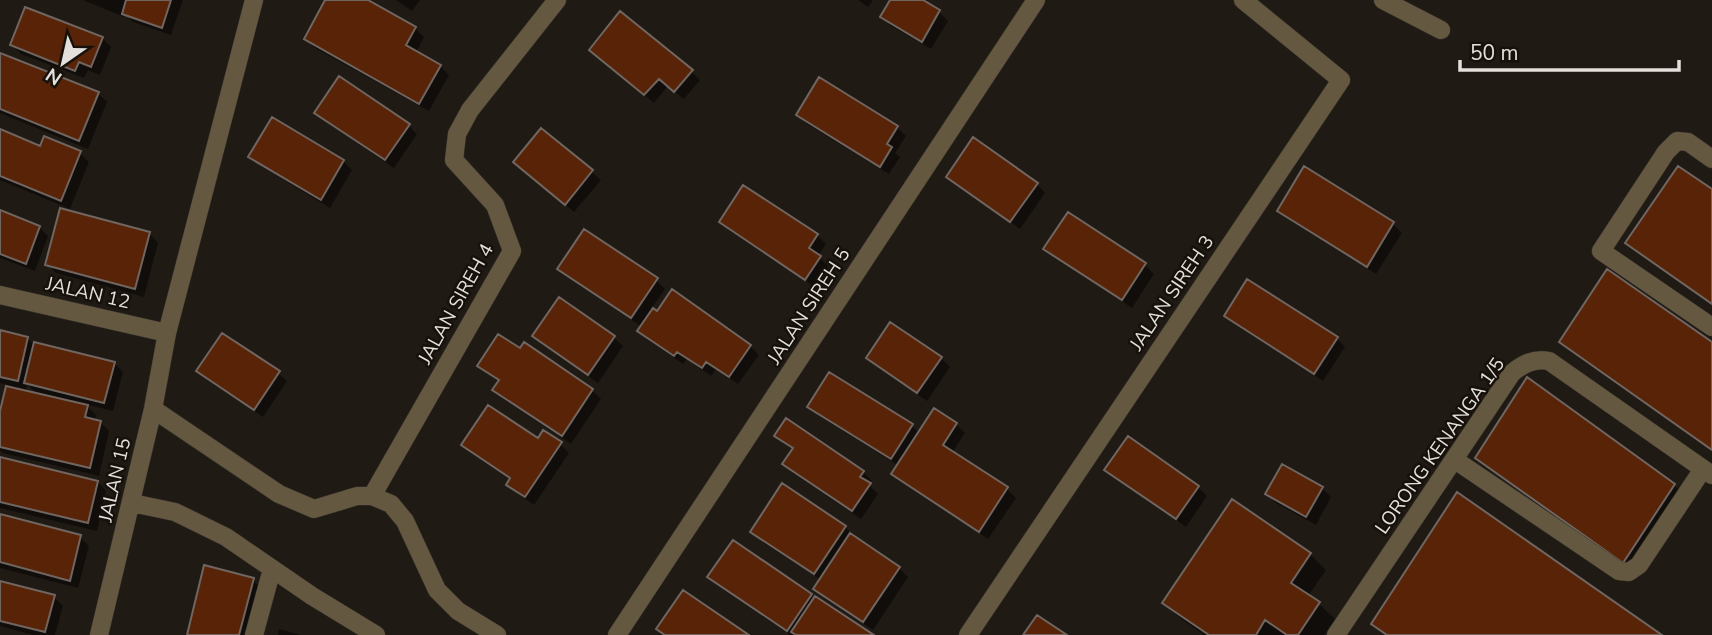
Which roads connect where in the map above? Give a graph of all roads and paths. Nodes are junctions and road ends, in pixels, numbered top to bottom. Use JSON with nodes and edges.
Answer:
{"nodes":[{"id":1,"x":254,"y":0,"type":"edge"},
{"id":2,"x":557,"y":0,"type":"edge"},
{"id":3,"x":1036,"y":0,"type":"edge"},
{"id":4,"x":1243,"y":0,"type":"edge"},
{"id":5,"x":1383,"y":0,"type":"edge"},
{"id":6,"x":1441,"y":30,"type":"dead end"},
{"id":7,"x":1712,"y":159,"type":"edge"},
{"id":8,"x":0,"y":295,"type":"edge"},
{"id":9,"x":1712,"y":327,"type":"edge"},
{"id":10,"x":167,"y":333,"type":"junction"},
{"id":11,"x":153,"y":409,"type":"junction"},
{"id":12,"x":1455,"y":460,"type":"junction"},
{"id":13,"x":1708,"y":472,"type":"edge"},
{"id":14,"x":372,"y":496,"type":"junction"},
{"id":15,"x":132,"y":503,"type":"junction"},
{"id":16,"x":272,"y":569,"type":"junction"},
{"id":17,"x":99,"y":635,"type":"edge"},
{"id":18,"x":254,"y":635,"type":"edge"},
{"id":19,"x":376,"y":635,"type":"edge"},
{"id":20,"x":497,"y":635,"type":"edge"},
{"id":21,"x":617,"y":635,"type":"edge"},
{"id":22,"x":968,"y":635,"type":"edge"},
{"id":23,"x":1336,"y":635,"type":"edge"}],
"edges":[{"from":1,"to":10,"type":"street","name":"JALAN 15"},
{"from":2,"to":14,"type":"street","name":"JALAN SIREH 4"},
{"from":3,"to":21,"type":"street","name":"JALAN SIREH 5"},
{"from":4,"to":22,"type":"street","name":"JALAN SIREH 3"},
{"from":5,"to":6,"type":"street"},
{"from":7,"to":9,"type":"street"},
{"from":8,"to":10,"type":"street","name":"JALAN 12"},
{"from":10,"to":11,"type":"street","name":"JALAN 15"},
{"from":11,"to":14,"type":"street"},
{"from":11,"to":15,"type":"street","name":"JALAN 15"},
{"from":12,"to":13,"type":"street"},
{"from":12,"to":13,"type":"street","name":"LORONG KENANGA 1/5"},
{"from":12,"to":23,"type":"street","name":"LORONG KENANGA 1/5"},
{"from":14,"to":20,"type":"street"},
{"from":15,"to":16,"type":"street"},
{"from":15,"to":17,"type":"street","name":"JALAN 15"},
{"from":16,"to":18,"type":"street"},
{"from":16,"to":19,"type":"street"}]}
